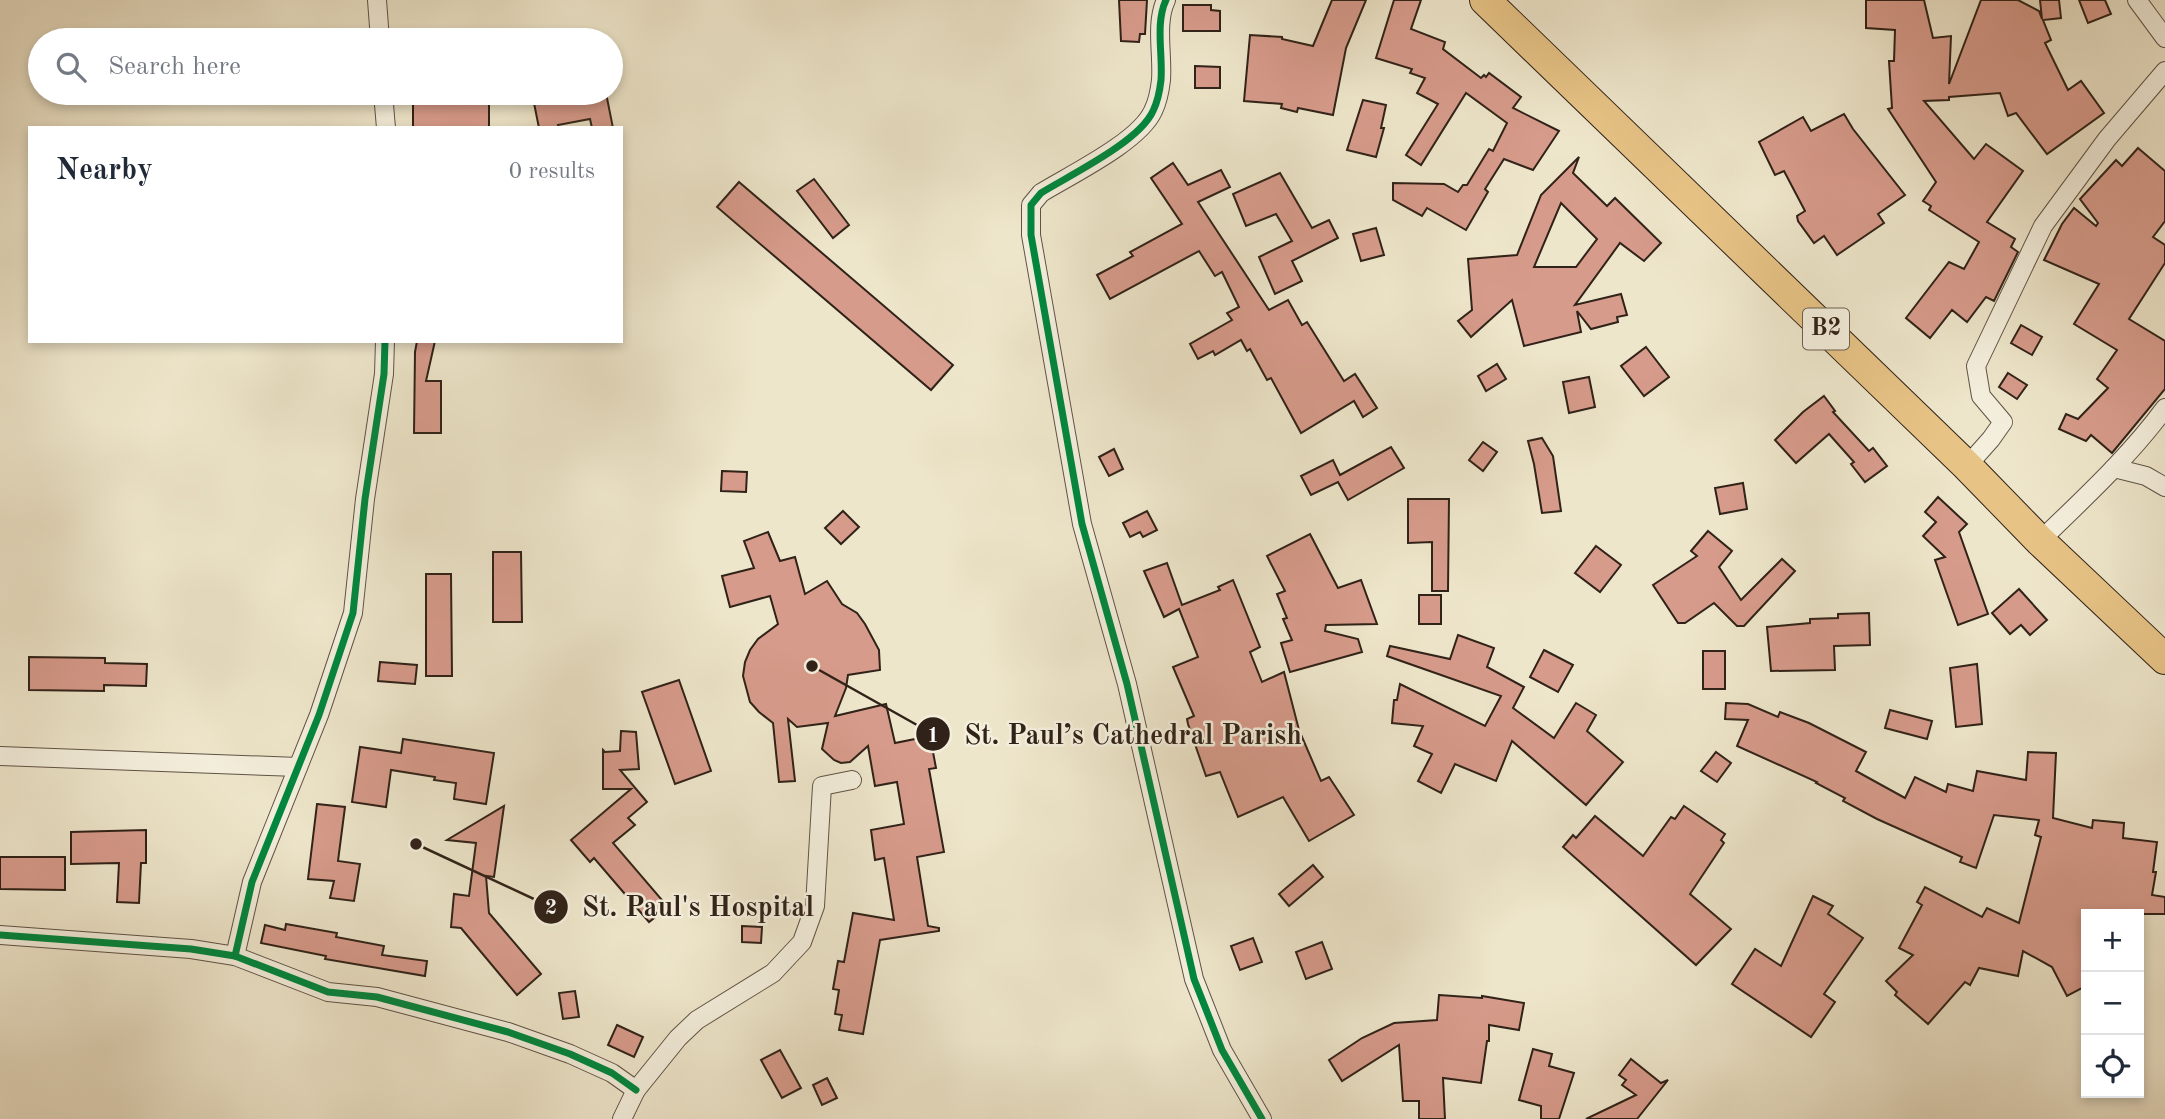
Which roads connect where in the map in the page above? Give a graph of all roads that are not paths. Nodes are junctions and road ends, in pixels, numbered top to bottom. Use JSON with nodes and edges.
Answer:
{"nodes":[{"id":1,"x":377,"y":0,"type":"edge"},
{"id":2,"x":1166,"y":0,"type":"edge"},
{"id":3,"x":1485,"y":0,"type":"edge"},
{"id":4,"x":2137,"y":0,"type":"edge"},
{"id":5,"x":379,"y":28,"type":"edge"},
{"id":6,"x":2165,"y":38,"type":"edge"},
{"id":7,"x":2165,"y":71,"type":"edge"},
{"id":8,"x":384,"y":105,"type":"edge"},
{"id":9,"x":386,"y":126,"type":"edge"},
{"id":10,"x":385,"y":343,"type":"edge"},
{"id":11,"x":2165,"y":408,"type":"edge"},
{"id":12,"x":1967,"y":466,"type":"junction"},
{"id":13,"x":2114,"y":468,"type":"junction"},
{"id":14,"x":2165,"y":487,"type":"edge"},
{"id":15,"x":2040,"y":541,"type":"junction"},
{"id":16,"x":2165,"y":659,"type":"edge"},
{"id":17,"x":0,"y":756,"type":"edge"},
{"id":18,"x":298,"y":767,"type":"junction"},
{"id":19,"x":852,"y":780,"type":"dead end"},
{"id":20,"x":0,"y":935,"type":"edge"},
{"id":21,"x":235,"y":956,"type":"junction"},
{"id":22,"x":636,"y":1090,"type":"junction"},
{"id":23,"x":622,"y":1119,"type":"edge"},
{"id":24,"x":1262,"y":1119,"type":"edge"}],
"edges":[{"from":1,"to":5,"type":"street"},
{"from":2,"to":24,"type":"street"},
{"from":3,"to":12,"type":"highway","number":"B2"},
{"from":4,"to":6,"type":"street"},
{"from":7,"to":12,"type":"street"},
{"from":8,"to":9,"type":"street"},
{"from":10,"to":18,"type":"street"},
{"from":11,"to":13,"type":"street"},
{"from":12,"to":15,"type":"highway","number":"B2"},
{"from":13,"to":14,"type":"street"},
{"from":13,"to":15,"type":"street"},
{"from":15,"to":16,"type":"highway","number":"B2"},
{"from":17,"to":18,"type":"street"},
{"from":18,"to":21,"type":"street"},
{"from":19,"to":22,"type":"street"},
{"from":20,"to":21,"type":"street"},
{"from":21,"to":22,"type":"street"},
{"from":22,"to":23,"type":"street"}]}
